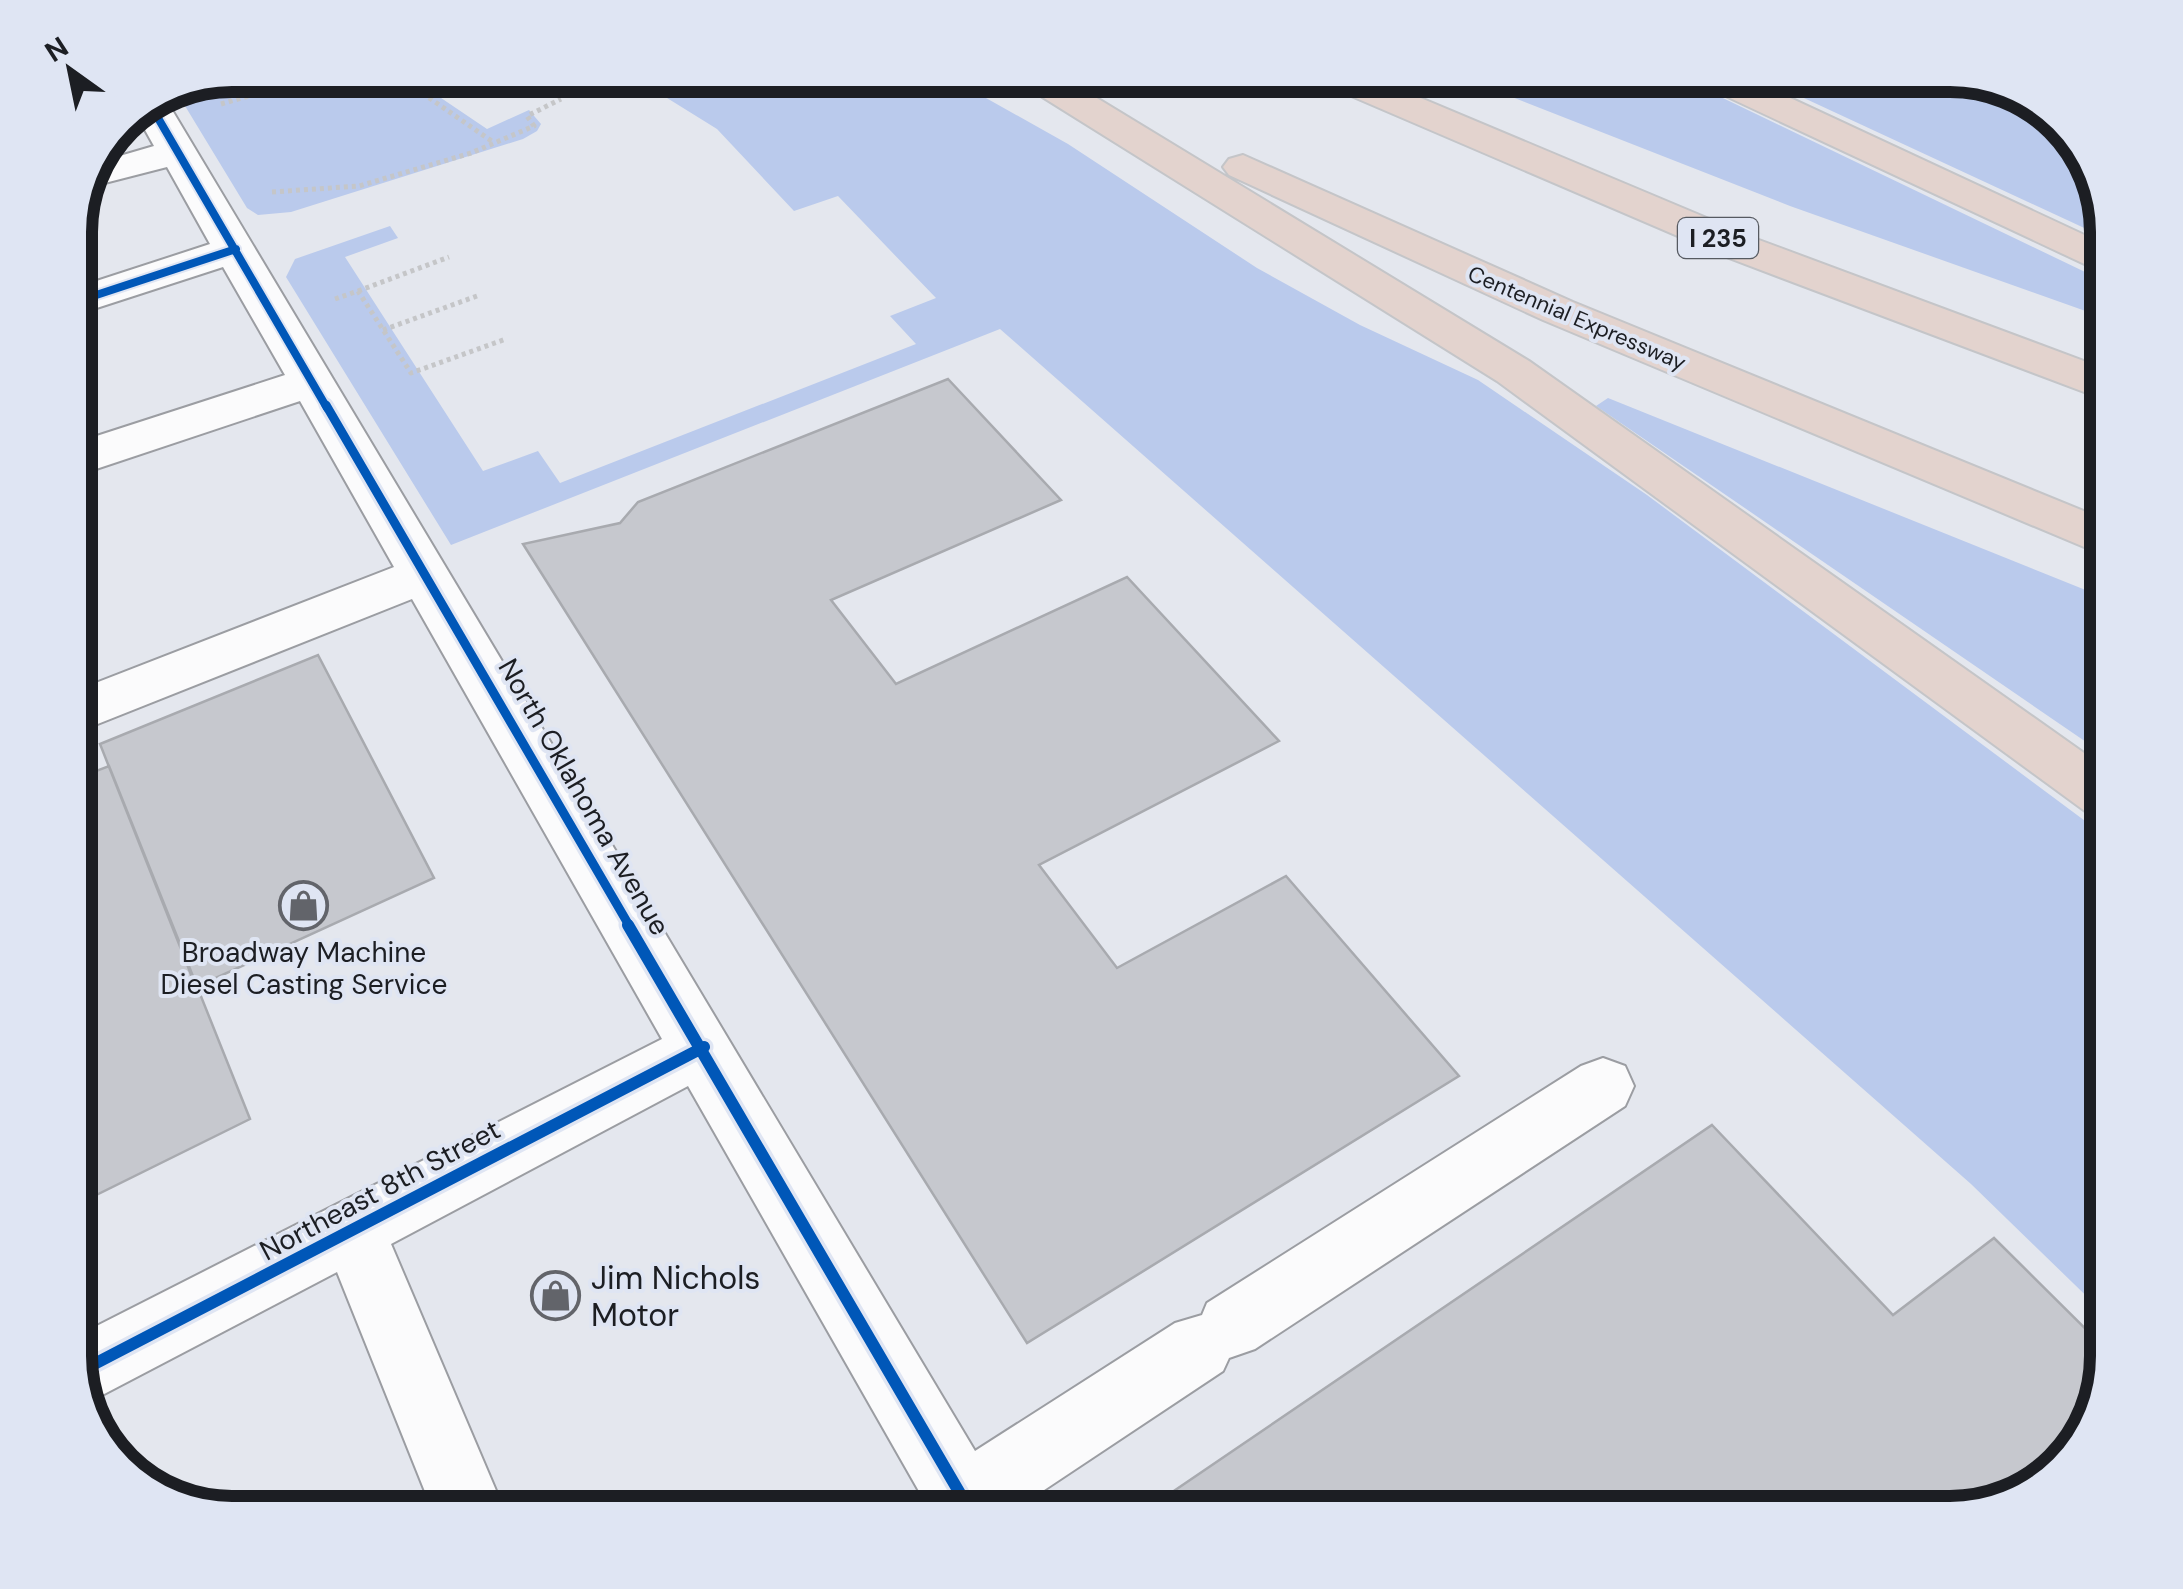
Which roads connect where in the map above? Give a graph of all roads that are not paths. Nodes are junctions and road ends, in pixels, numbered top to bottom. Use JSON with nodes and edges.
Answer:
{"nodes":[{"id":1,"x":1061,"y":92,"type":"edge"},
{"id":2,"x":1091,"y":92,"type":"edge"},
{"id":3,"x":1374,"y":92,"type":"edge"},
{"id":4,"x":1747,"y":92,"type":"edge"},
{"id":5,"x":157,"y":115,"type":"edge"},
{"id":6,"x":178,"y":151,"type":"junction"},
{"id":7,"x":106,"y":172,"type":"edge"},
{"id":8,"x":236,"y":249,"type":"junction"},
{"id":9,"x":2090,"y":254,"type":"edge"},
{"id":10,"x":93,"y":296,"type":"edge"},
{"id":11,"x":2090,"y":379,"type":"edge"},
{"id":12,"x":314,"y":381,"type":"junction"},
{"id":13,"x":93,"y":454,"type":"edge"},
{"id":14,"x":2090,"y":532,"type":"edge"},
{"id":15,"x":426,"y":573,"type":"junction"},
{"id":16,"x":93,"y":706,"type":"edge"},
{"id":17,"x":2090,"y":786,"type":"edge"},
{"id":18,"x":704,"y":1047,"type":"junction"},
{"id":19,"x":1602,"y":1086,"type":"dead end"},
{"id":20,"x":352,"y":1229,"type":"junction"},
{"id":21,"x":93,"y":1365,"type":"edge"},
{"id":22,"x":463,"y":1496,"type":"edge"},
{"id":23,"x":962,"y":1496,"type":"edge"},
{"id":24,"x":984,"y":1496,"type":"edge"}],
"edges":[{"from":1,"to":17,"type":"highway"},
{"from":2,"to":14,"type":"highway","name":"Centennial Expressway"},
{"from":3,"to":11,"type":"highway","number":"I 235"},
{"from":4,"to":9,"type":"highway"},
{"from":5,"to":6,"type":"street","name":"North Oklahoma Avenue"},
{"from":6,"to":7,"type":"street"},
{"from":6,"to":8,"type":"street","name":"North Oklahoma Avenue"},
{"from":8,"to":10,"type":"street"},
{"from":8,"to":12,"type":"street","name":"North Oklahoma Avenue"},
{"from":12,"to":13,"type":"street"},
{"from":12,"to":15,"type":"street","name":"North Oklahoma Avenue"},
{"from":15,"to":16,"type":"street"},
{"from":15,"to":18,"type":"street","name":"North Oklahoma Avenue"},
{"from":18,"to":20,"type":"street","name":"Northeast 8th Street"},
{"from":18,"to":23,"type":"street","name":"North Oklahoma Avenue"},
{"from":19,"to":24,"type":"street"},
{"from":20,"to":21,"type":"street","name":"Northeast 8th Street"},
{"from":20,"to":22,"type":"street"}]}
